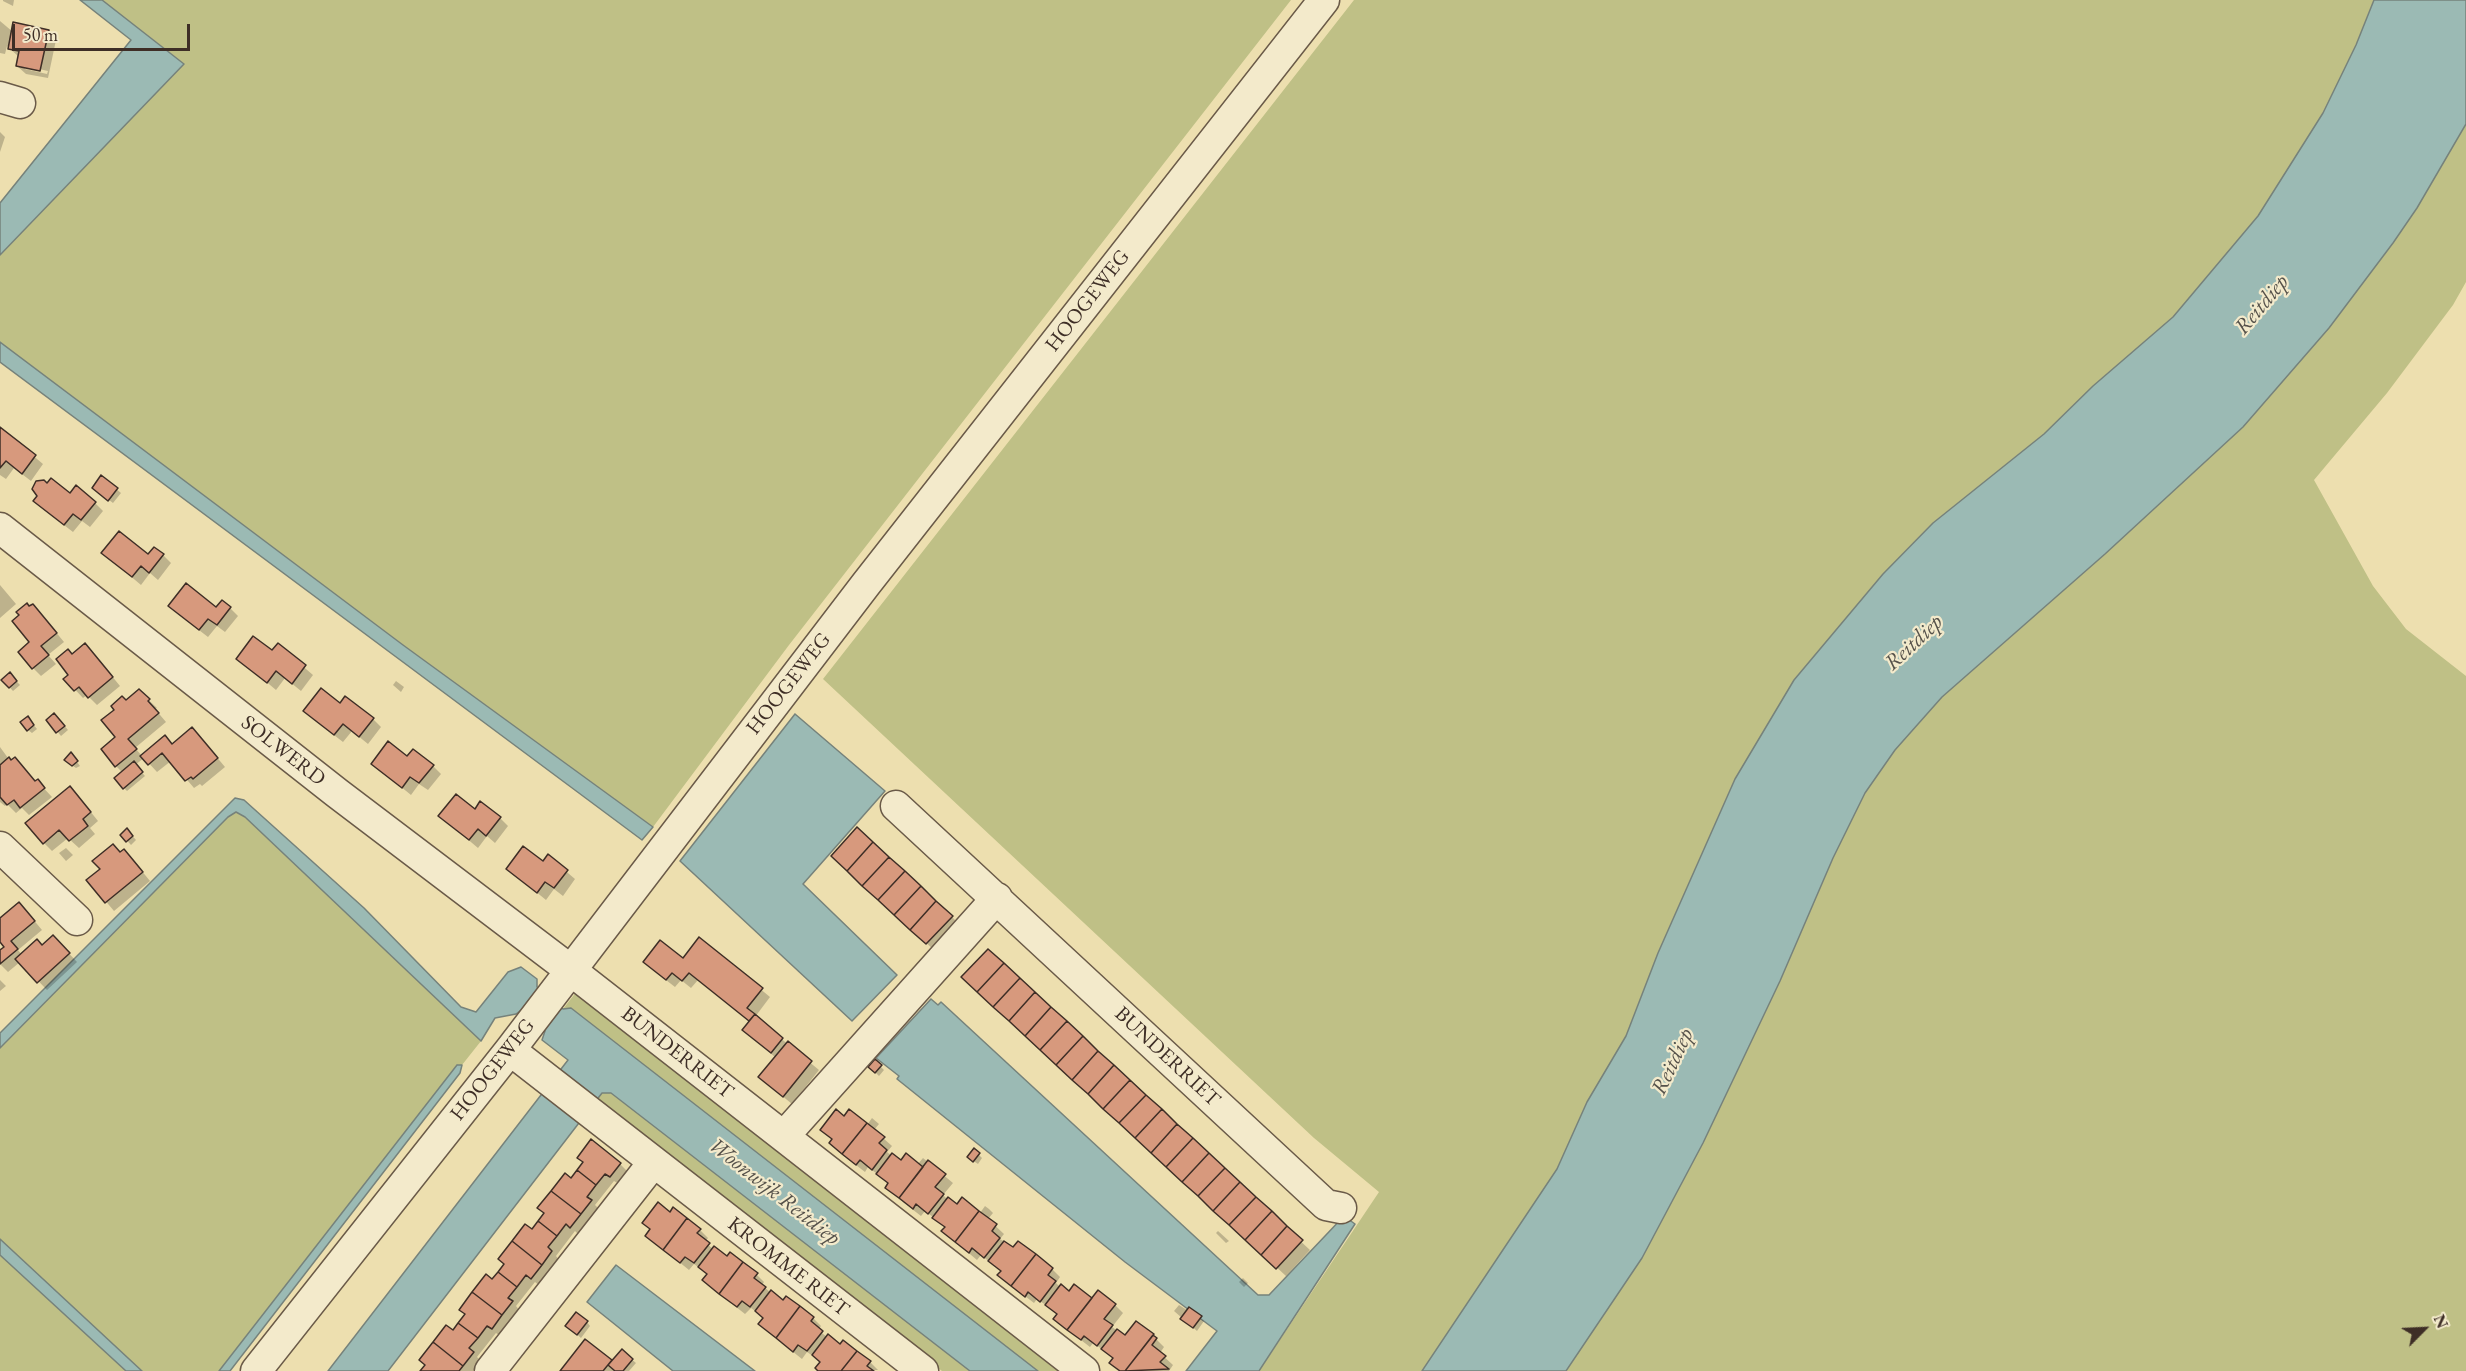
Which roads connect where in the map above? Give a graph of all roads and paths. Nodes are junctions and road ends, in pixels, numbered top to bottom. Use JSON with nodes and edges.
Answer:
{"nodes":[{"id":1,"x":1324,"y":0,"type":"edge"},
{"id":2,"x":0,"y":528,"type":"edge"},
{"id":3,"x":896,"y":806,"type":"dead end"},
{"id":4,"x":0,"y":847,"type":"edge"},
{"id":5,"x":997,"y":898,"type":"junction"},
{"id":6,"x":78,"y":920,"type":"dead end"},
{"id":7,"x":563,"y":980,"type":"junction"},
{"id":8,"x":516,"y":1042,"type":"junction"},
{"id":9,"x":784,"y":1136,"type":"junction"},
{"id":10,"x":653,"y":1162,"type":"junction"},
{"id":11,"x":1341,"y":1208,"type":"dead end"},
{"id":12,"x":501,"y":1367,"type":"edge"},
{"id":13,"x":256,"y":1371,"type":"edge"},
{"id":14,"x":923,"y":1371,"type":"edge"},
{"id":15,"x":1084,"y":1371,"type":"edge"}],
"edges":[{"from":1,"to":7,"type":"street","name":"HOOGEWEG"},
{"from":2,"to":7,"type":"street","name":"SOLWERD"},
{"from":3,"to":5,"type":"street","name":"BUNDERRIET"},
{"from":4,"to":6,"type":"street"},
{"from":5,"to":9,"type":"street"},
{"from":5,"to":11,"type":"street","name":"BUNDERRIET"},
{"from":7,"to":8,"type":"street","name":"HOOGEWEG"},
{"from":7,"to":9,"type":"street","name":"BUNDERRIET"},
{"from":8,"to":10,"type":"street","name":"KROMME RIET"},
{"from":8,"to":13,"type":"street","name":"HOOGEWEG"},
{"from":9,"to":15,"type":"street","name":"BUNDERRIET"},
{"from":10,"to":12,"type":"street"},
{"from":10,"to":14,"type":"street","name":"KROMME RIET"}]}
